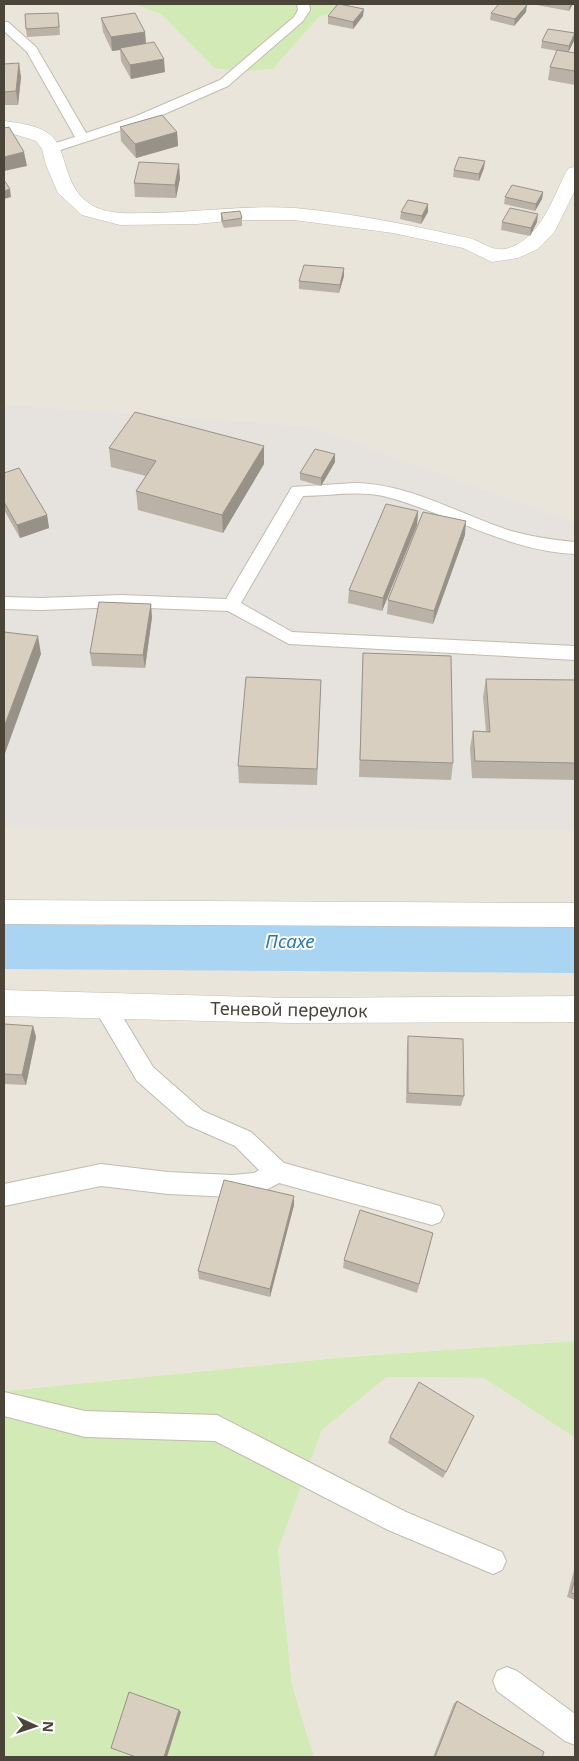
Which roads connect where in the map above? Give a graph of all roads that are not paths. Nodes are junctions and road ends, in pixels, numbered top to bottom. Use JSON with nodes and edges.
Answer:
{"nodes":[{"id":1,"x":303,"y":4,"type":"edge"},
{"id":2,"x":4,"y":24,"type":"edge"},
{"id":3,"x":4,"y":126,"type":"edge"},
{"id":4,"x":82,"y":138,"type":"junction"},
{"id":5,"x":51,"y":150,"type":"junction"},
{"id":6,"x":575,"y":172,"type":"edge"},
{"id":7,"x":575,"y":548,"type":"edge"},
{"id":8,"x":4,"y":603,"type":"edge"},
{"id":9,"x":231,"y":605,"type":"junction"},
{"id":10,"x":575,"y":653,"type":"edge"},
{"id":11,"x":4,"y":912,"type":"edge"},
{"id":12,"x":575,"y":914,"type":"edge"},
{"id":13,"x":4,"y":1003,"type":"edge"},
{"id":14,"x":105,"y":1008,"type":"junction"},
{"id":15,"x":575,"y":1009,"type":"edge"},
{"id":16,"x":277,"y":1172,"type":"junction"},
{"id":17,"x":4,"y":1195,"type":"edge"},
{"id":18,"x":432,"y":1214,"type":"dead end"},
{"id":19,"x":4,"y":1404,"type":"edge"},
{"id":20,"x":493,"y":1561,"type":"dead end"},
{"id":21,"x":507,"y":1681,"type":"dead end"},
{"id":22,"x":575,"y":1731,"type":"edge"}],
"edges":[{"from":1,"to":4,"type":"lane"},
{"from":2,"to":4,"type":"lane"},
{"from":3,"to":5,"type":"street"},
{"from":4,"to":5,"type":"lane"},
{"from":5,"to":6,"type":"street"},
{"from":7,"to":9,"type":"lane"},
{"from":8,"to":9,"type":"lane"},
{"from":9,"to":10,"type":"lane"},
{"from":11,"to":12,"type":"street"},
{"from":13,"to":14,"type":"street","name":"Теневой переулок"},
{"from":14,"to":15,"type":"street","name":"Теневой переулок"},
{"from":14,"to":16,"type":"lane"},
{"from":16,"to":17,"type":"lane"},
{"from":16,"to":18,"type":"lane"},
{"from":19,"to":20,"type":"lane"},
{"from":21,"to":22,"type":"lane"}]}
